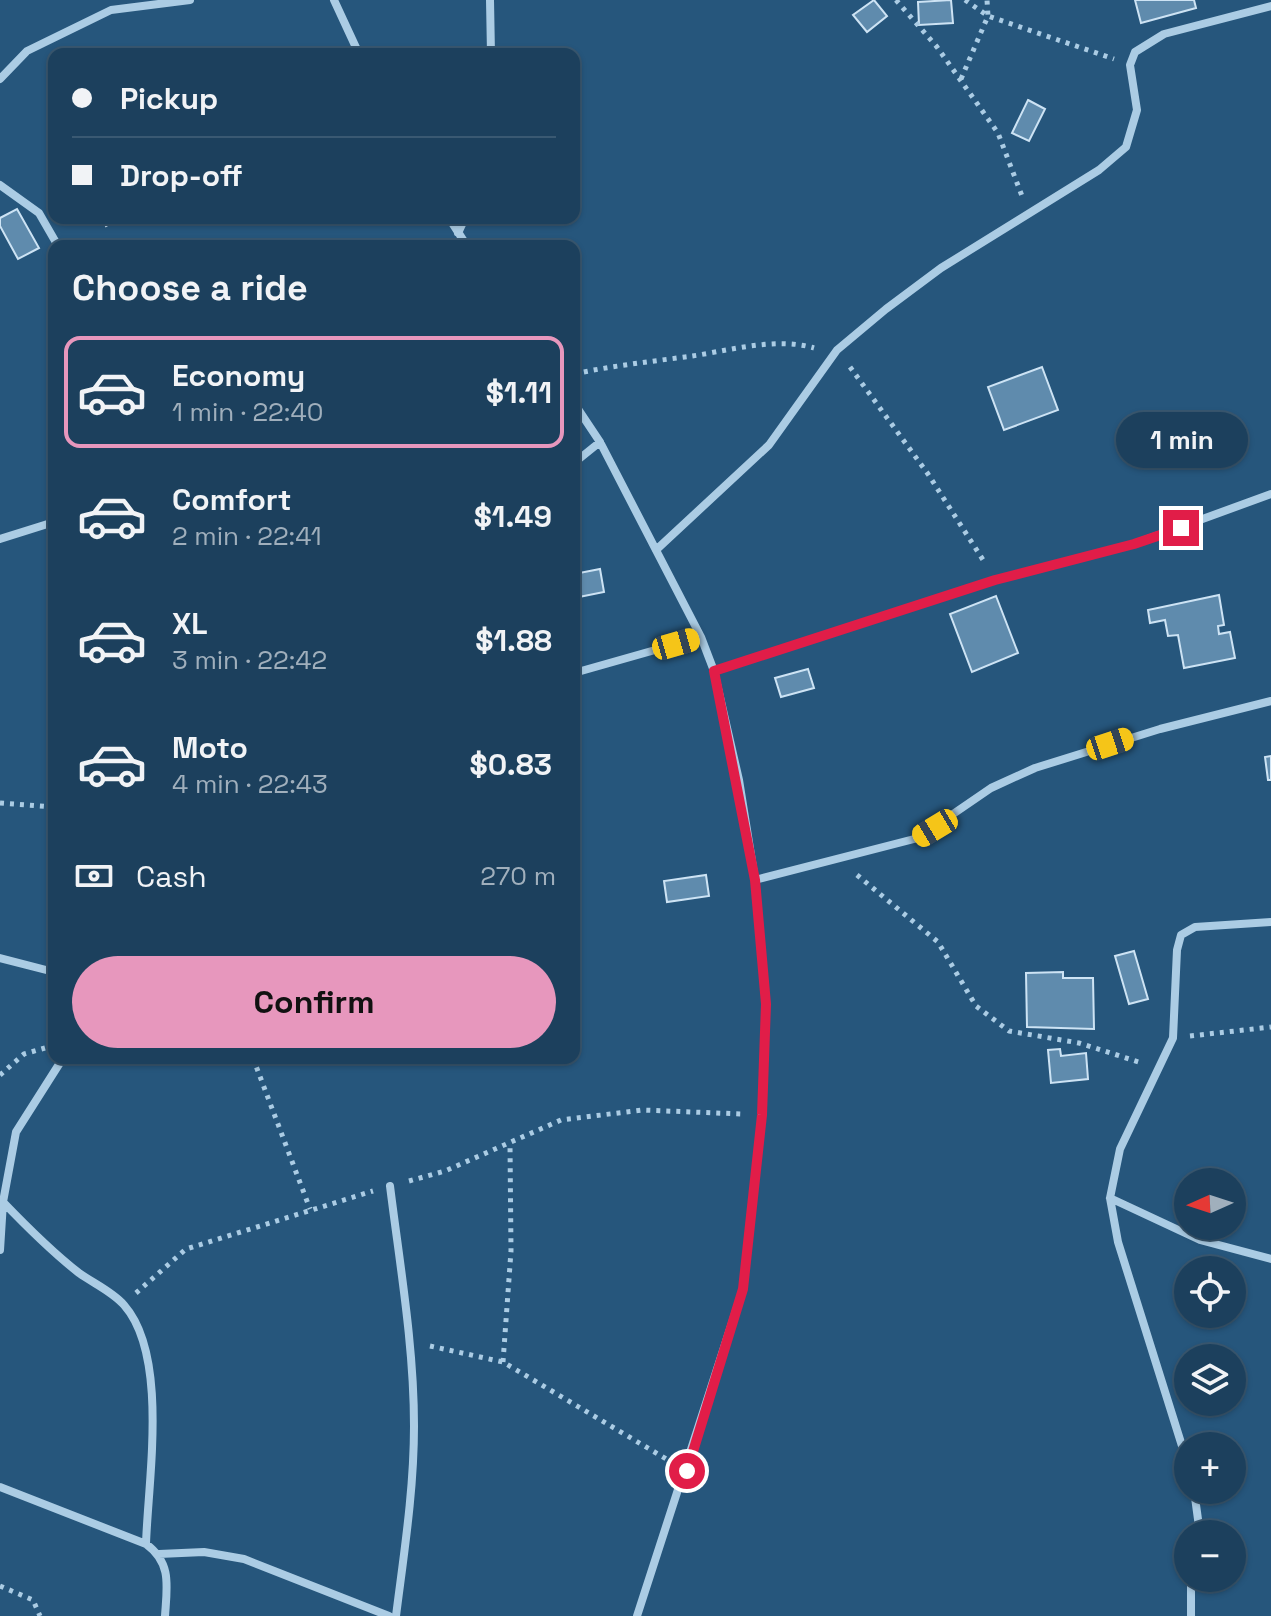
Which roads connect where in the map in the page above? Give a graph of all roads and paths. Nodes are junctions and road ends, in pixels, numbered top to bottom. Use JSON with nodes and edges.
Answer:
{"nodes":[{"id":1,"x":104,"y":0,"type":"edge"},
{"id":2,"x":190,"y":0,"type":"edge"},
{"id":3,"x":334,"y":0,"type":"edge"},
{"id":4,"x":490,"y":0,"type":"edge"},
{"id":5,"x":896,"y":0,"type":"edge"},
{"id":6,"x":965,"y":0,"type":"edge"},
{"id":7,"x":987,"y":0,"type":"edge"},
{"id":8,"x":1271,"y":6,"type":"edge"},
{"id":9,"x":111,"y":10,"type":"junction"},
{"id":10,"x":988,"y":16,"type":"junction"},
{"id":11,"x":356,"y":48,"type":"edge"},
{"id":12,"x":491,"y":48,"type":"edge"},
{"id":13,"x":1130,"y":65,"type":"junction"},
{"id":14,"x":0,"y":79,"type":"edge"},
{"id":15,"x":961,"y":79,"type":"junction"},
{"id":16,"x":0,"y":185,"type":"edge"},
{"id":17,"x":1029,"y":213,"type":"junction"},
{"id":18,"x":453,"y":224,"type":"edge"},
{"id":19,"x":462,"y":224,"type":"edge"},
{"id":20,"x":458,"y":233,"type":"junction"},
{"id":21,"x":55,"y":240,"type":"edge"},
{"id":22,"x":463,"y":240,"type":"edge"},
{"id":23,"x":836,"y":353,"type":"junction"},
{"id":24,"x":580,"y":373,"type":"edge"},
{"id":25,"x":580,"y":412,"type":"edge"},
{"id":26,"x":600,"y":442,"type":"junction"},
{"id":27,"x":580,"y":458,"type":"edge"},
{"id":28,"x":1271,"y":494,"type":"edge"},
{"id":29,"x":48,"y":524,"type":"edge"},
{"id":30,"x":0,"y":539,"type":"edge"},
{"id":31,"x":656,"y":550,"type":"junction"},
{"id":32,"x":995,"y":580,"type":"junction"},
{"id":33,"x":701,"y":637,"type":"junction"},
{"id":34,"x":580,"y":671,"type":"edge"},
{"id":35,"x":714,"y":671,"type":"junction"},
{"id":36,"x":1271,"y":701,"type":"edge"},
{"id":37,"x":0,"y":803,"type":"edge"},
{"id":38,"x":48,"y":807,"type":"edge"},
{"id":39,"x":838,"y":861,"type":"junction"},
{"id":40,"x":755,"y":880,"type":"junction"},
{"id":41,"x":1271,"y":922,"type":"edge"},
{"id":42,"x":0,"y":958,"type":"edge"},
{"id":43,"x":48,"y":970,"type":"edge"},
{"id":44,"x":1271,"y":1027,"type":"edge"},
{"id":45,"x":1173,"y":1038,"type":"junction"},
{"id":46,"x":48,"y":1049,"type":"edge"},
{"id":47,"x":59,"y":1064,"type":"edge"},
{"id":48,"x":255,"y":1064,"type":"edge"},
{"id":49,"x":1157,"y":1070,"type":"junction"},
{"id":50,"x":0,"y":1075,"type":"edge"},
{"id":51,"x":762,"y":1115,"type":"junction"},
{"id":52,"x":510,"y":1145,"type":"junction"},
{"id":53,"x":390,"y":1186,"type":"junction"},
{"id":54,"x":1110,"y":1198,"type":"junction"},
{"id":55,"x":3,"y":1202,"type":"junction"},
{"id":56,"x":310,"y":1209,"type":"junction"},
{"id":57,"x":0,"y":1250,"type":"edge"},
{"id":58,"x":1271,"y":1259,"type":"edge"},
{"id":59,"x":124,"y":1305,"type":"junction"},
{"id":60,"x":410,"y":1342,"type":"junction"},
{"id":61,"x":503,"y":1362,"type":"junction"},
{"id":62,"x":1178,"y":1432,"type":"edge"},
{"id":63,"x":687,"y":1471,"type":"junction"},
{"id":64,"x":0,"y":1487,"type":"edge"},
{"id":65,"x":146,"y":1544,"type":"junction"},
{"id":66,"x":159,"y":1554,"type":"junction"},
{"id":67,"x":0,"y":1586,"type":"edge"},
{"id":68,"x":1191,"y":1592,"type":"edge"},
{"id":69,"x":40,"y":1616,"type":"edge"},
{"id":70,"x":165,"y":1616,"type":"edge"},
{"id":71,"x":389,"y":1616,"type":"edge"},
{"id":72,"x":396,"y":1616,"type":"edge"},
{"id":73,"x":637,"y":1616,"type":"edge"},
{"id":74,"x":1191,"y":1616,"type":"edge"}],
"edges":[{"from":1,"to":9,"type":"street"},
{"from":2,"to":9,"type":"street"},
{"from":3,"to":11,"type":"street"},
{"from":4,"to":12,"type":"street"},
{"from":5,"to":15,"type":"path"},
{"from":6,"to":10,"type":"path"},
{"from":7,"to":10,"type":"path"},
{"from":8,"to":13,"type":"street"},
{"from":9,"to":14,"type":"street"},
{"from":10,"to":13,"type":"path"},
{"from":10,"to":15,"type":"path"},
{"from":13,"to":17,"type":"street"},
{"from":15,"to":17,"type":"path"},
{"from":16,"to":21,"type":"street"},
{"from":17,"to":23,"type":"street"},
{"from":18,"to":20,"type":"street"},
{"from":19,"to":20,"type":"street"},
{"from":20,"to":22,"type":"street"},
{"from":23,"to":24,"type":"path"},
{"from":23,"to":31,"type":"street"},
{"from":23,"to":32,"type":"path"},
{"from":25,"to":26,"type":"street"},
{"from":26,"to":27,"type":"street"},
{"from":26,"to":31,"type":"street"},
{"from":28,"to":32,"type":"street"},
{"from":29,"to":30,"type":"street"},
{"from":31,"to":33,"type":"street"},
{"from":32,"to":35,"type":"street"},
{"from":33,"to":34,"type":"street"},
{"from":33,"to":35,"type":"street"},
{"from":35,"to":40,"type":"street"},
{"from":36,"to":39,"type":"street"},
{"from":37,"to":38,"type":"path"},
{"from":39,"to":40,"type":"street"},
{"from":39,"to":49,"type":"path"},
{"from":40,"to":51,"type":"street"},
{"from":41,"to":45,"type":"street"},
{"from":42,"to":43,"type":"street"},
{"from":44,"to":45,"type":"path"},
{"from":45,"to":49,"type":"street"},
{"from":46,"to":50,"type":"path"},
{"from":47,"to":55,"type":"street"},
{"from":48,"to":56,"type":"path"},
{"from":49,"to":54,"type":"street"},
{"from":51,"to":52,"type":"path"},
{"from":51,"to":63,"type":"street"},
{"from":52,"to":53,"type":"path"},
{"from":52,"to":61,"type":"path"},
{"from":53,"to":56,"type":"path"},
{"from":53,"to":60,"type":"street"},
{"from":54,"to":58,"type":"street"},
{"from":54,"to":62,"type":"street"},
{"from":55,"to":57,"type":"street"},
{"from":55,"to":59,"type":"street"},
{"from":56,"to":59,"type":"path"},
{"from":59,"to":65,"type":"street"},
{"from":60,"to":61,"type":"path"},
{"from":60,"to":72,"type":"street"},
{"from":61,"to":63,"type":"path"},
{"from":63,"to":73,"type":"street"},
{"from":64,"to":65,"type":"street"},
{"from":65,"to":66,"type":"street"},
{"from":66,"to":70,"type":"street"},
{"from":66,"to":71,"type":"street"},
{"from":67,"to":69,"type":"path"},
{"from":68,"to":74,"type":"street"}]}
